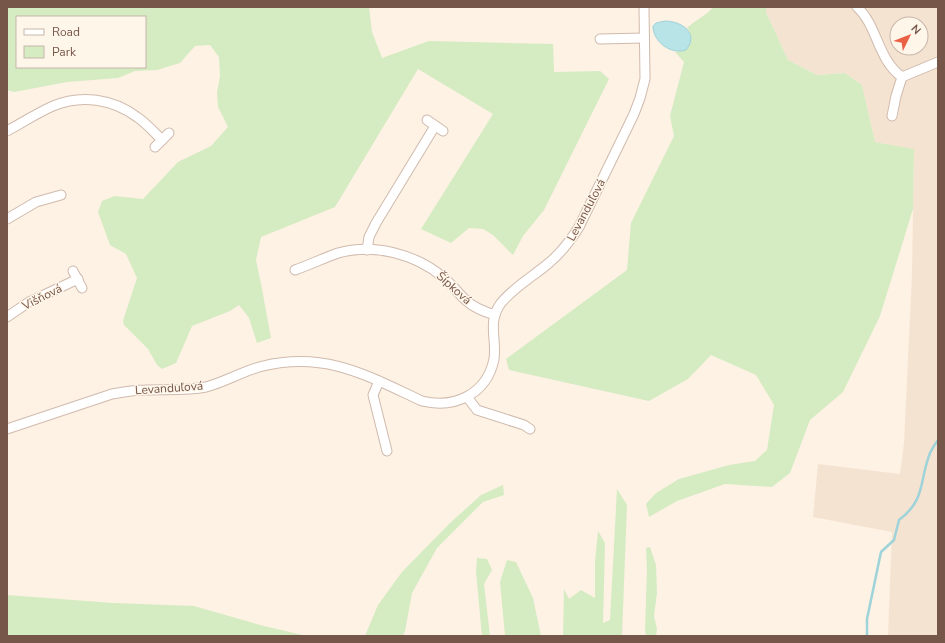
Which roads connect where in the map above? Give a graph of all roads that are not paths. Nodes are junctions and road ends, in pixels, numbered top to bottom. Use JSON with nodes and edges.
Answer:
{"nodes":[{"id":1,"x":644,"y":7,"type":"edge"},
{"id":2,"x":857,"y":7,"type":"edge"},
{"id":3,"x":644,"y":38,"type":"junction"},
{"id":4,"x":600,"y":39,"type":"dead end"},
{"id":5,"x":938,"y":62,"type":"edge"},
{"id":6,"x":902,"y":77,"type":"junction"},
{"id":7,"x":892,"y":116,"type":"dead end"},
{"id":8,"x":435,"y":126,"type":"dead end"},
{"id":9,"x":7,"y":131,"type":"edge"},
{"id":10,"x":169,"y":133,"type":"dead end"},
{"id":11,"x":61,"y":195,"type":"dead end"},
{"id":12,"x":7,"y":219,"type":"edge"},
{"id":13,"x":367,"y":250,"type":"junction"},
{"id":14,"x":74,"y":270,"type":"dead end"},
{"id":15,"x":295,"y":270,"type":"dead end"},
{"id":16,"x":495,"y":315,"type":"junction"},
{"id":17,"x":7,"y":317,"type":"edge"},
{"id":18,"x":378,"y":381,"type":"junction"},
{"id":19,"x":467,"y":397,"type":"junction"},
{"id":20,"x":7,"y":429,"type":"edge"},
{"id":21,"x":530,"y":429,"type":"dead end"},
{"id":22,"x":387,"y":451,"type":"dead end"}],
"edges":[{"from":1,"to":3,"type":"street","name":"Levanduľová"},
{"from":2,"to":6,"type":"street"},
{"from":3,"to":4,"type":"street"},
{"from":3,"to":16,"type":"street","name":"Levanduľová"},
{"from":5,"to":6,"type":"street"},
{"from":6,"to":7,"type":"street"},
{"from":8,"to":13,"type":"street"},
{"from":9,"to":10,"type":"street"},
{"from":11,"to":12,"type":"street"},
{"from":13,"to":15,"type":"street","name":"Šípková"},
{"from":13,"to":16,"type":"street","name":"Šípková"},
{"from":14,"to":17,"type":"street","name":"Višňová"},
{"from":16,"to":19,"type":"street","name":"Levanduľová"},
{"from":18,"to":19,"type":"street","name":"Levanduľová"},
{"from":18,"to":20,"type":"street","name":"Levanduľová"},
{"from":18,"to":22,"type":"street"},
{"from":19,"to":21,"type":"street"}]}
